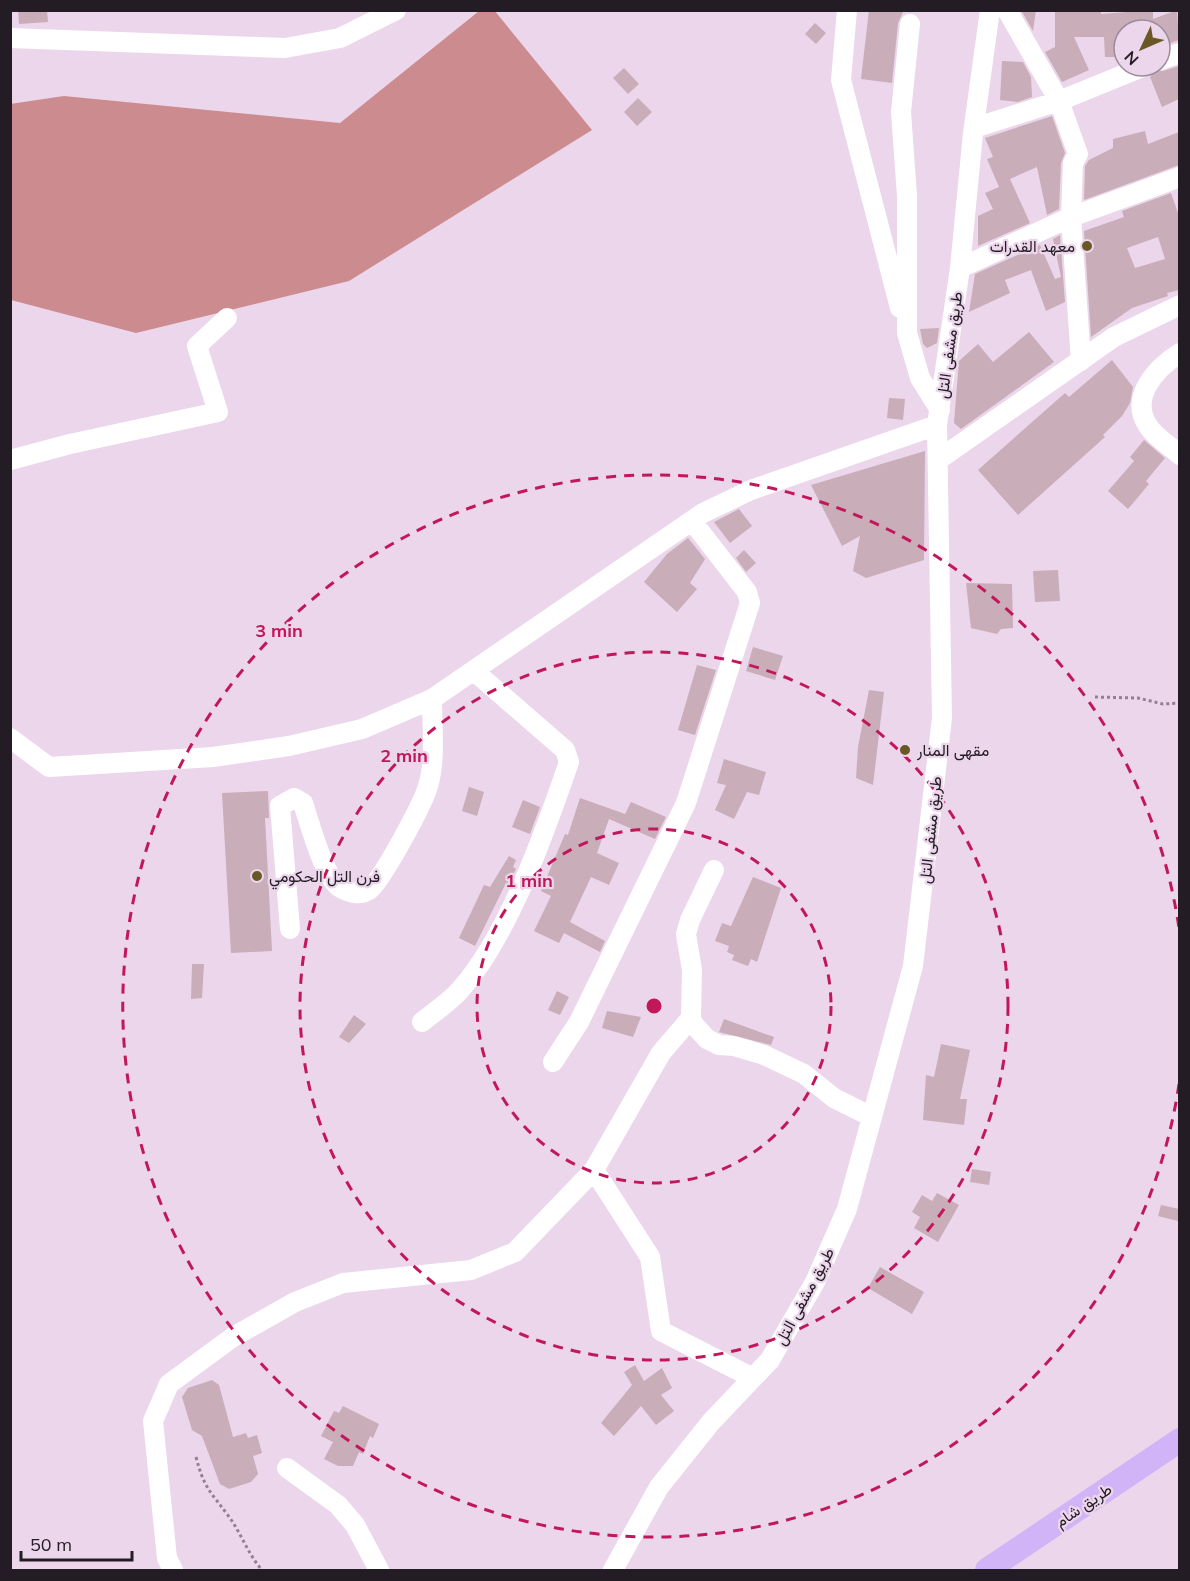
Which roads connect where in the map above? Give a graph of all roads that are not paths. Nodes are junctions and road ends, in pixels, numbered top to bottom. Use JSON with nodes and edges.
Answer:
{"nodes":[{"id":1,"x":396,"y":10,"type":"edge"},
{"id":2,"x":847,"y":10,"type":"edge"},
{"id":3,"x":990,"y":10,"type":"edge"},
{"id":4,"x":1007,"y":10,"type":"edge"},
{"id":5,"x":910,"y":24,"type":"dead end"},
{"id":6,"x":10,"y":38,"type":"edge"},
{"id":7,"x":1116,"y":78,"type":"edge"},
{"id":8,"x":1059,"y":101,"type":"junction"},
{"id":9,"x":974,"y":128,"type":"junction"},
{"id":10,"x":1179,"y":177,"type":"edge"},
{"id":11,"x":1071,"y":217,"type":"junction"},
{"id":12,"x":960,"y":268,"type":"junction"},
{"id":13,"x":1179,"y":305,"type":"edge"},
{"id":14,"x":227,"y":318,"type":"dead end"},
{"id":15,"x":907,"y":333,"type":"junction"},
{"id":16,"x":1179,"y":353,"type":"edge"},
{"id":17,"x":1081,"y":361,"type":"junction"},
{"id":18,"x":938,"y":417,"type":"junction"},
{"id":19,"x":1179,"y":454,"type":"edge"},
{"id":20,"x":10,"y":460,"type":"edge"},
{"id":21,"x":938,"y":460,"type":"junction"},
{"id":22,"x":692,"y":520,"type":"junction"},
{"id":23,"x":474,"y":671,"type":"junction"},
{"id":24,"x":432,"y":699,"type":"junction"},
{"id":25,"x":10,"y":738,"type":"edge"},
{"id":26,"x":714,"y":870,"type":"dead end"},
{"id":27,"x":290,"y":929,"type":"dead end"},
{"id":28,"x":690,"y":1018,"type":"junction"},
{"id":29,"x":422,"y":1022,"type":"dead end"},
{"id":30,"x":553,"y":1062,"type":"dead end"},
{"id":31,"x":872,"y":1117,"type":"junction"},
{"id":32,"x":594,"y":1170,"type":"junction"},
{"id":33,"x":753,"y":1378,"type":"junction"},
{"id":34,"x":1179,"y":1440,"type":"edge"},
{"id":35,"x":287,"y":1468,"type":"dead end"},
{"id":36,"x":173,"y":1570,"type":"edge"},
{"id":37,"x":379,"y":1570,"type":"edge"},
{"id":38,"x":613,"y":1570,"type":"edge"},
{"id":39,"x":987,"y":1570,"type":"edge"}],
"edges":[{"from":1,"to":6,"type":"street"},
{"from":2,"to":15,"type":"street"},
{"from":3,"to":9,"type":"street","name":"طريق مشفى التل"},
{"from":4,"to":8,"type":"street"},
{"from":5,"to":15,"type":"street"},
{"from":7,"to":8,"type":"street"},
{"from":8,"to":9,"type":"street"},
{"from":8,"to":11,"type":"street"},
{"from":9,"to":12,"type":"street","name":"طريق مشفى التل"},
{"from":10,"to":11,"type":"street"},
{"from":11,"to":12,"type":"street"},
{"from":11,"to":17,"type":"street"},
{"from":12,"to":18,"type":"street","name":"طريق مشفى التل"},
{"from":13,"to":17,"type":"street"},
{"from":14,"to":20,"type":"street"},
{"from":15,"to":18,"type":"street"},
{"from":16,"to":19,"type":"street"},
{"from":17,"to":21,"type":"street"},
{"from":18,"to":21,"type":"street","name":"طريق مشفى التل"},
{"from":18,"to":22,"type":"street"},
{"from":21,"to":31,"type":"street","name":"طريق مشفى التل"},
{"from":22,"to":23,"type":"street"},
{"from":22,"to":30,"type":"street"},
{"from":23,"to":24,"type":"street"},
{"from":23,"to":29,"type":"street"},
{"from":24,"to":25,"type":"street"},
{"from":24,"to":27,"type":"street"},
{"from":26,"to":28,"type":"street"},
{"from":28,"to":31,"type":"street"},
{"from":28,"to":32,"type":"street"},
{"from":31,"to":33,"type":"street","name":"طريق مشفى التل"},
{"from":32,"to":33,"type":"street"},
{"from":32,"to":36,"type":"street"},
{"from":33,"to":38,"type":"street","name":"طريق مشفى التل"},
{"from":34,"to":39,"type":"main road","name":"طريق شام"},
{"from":35,"to":37,"type":"street"}]}
